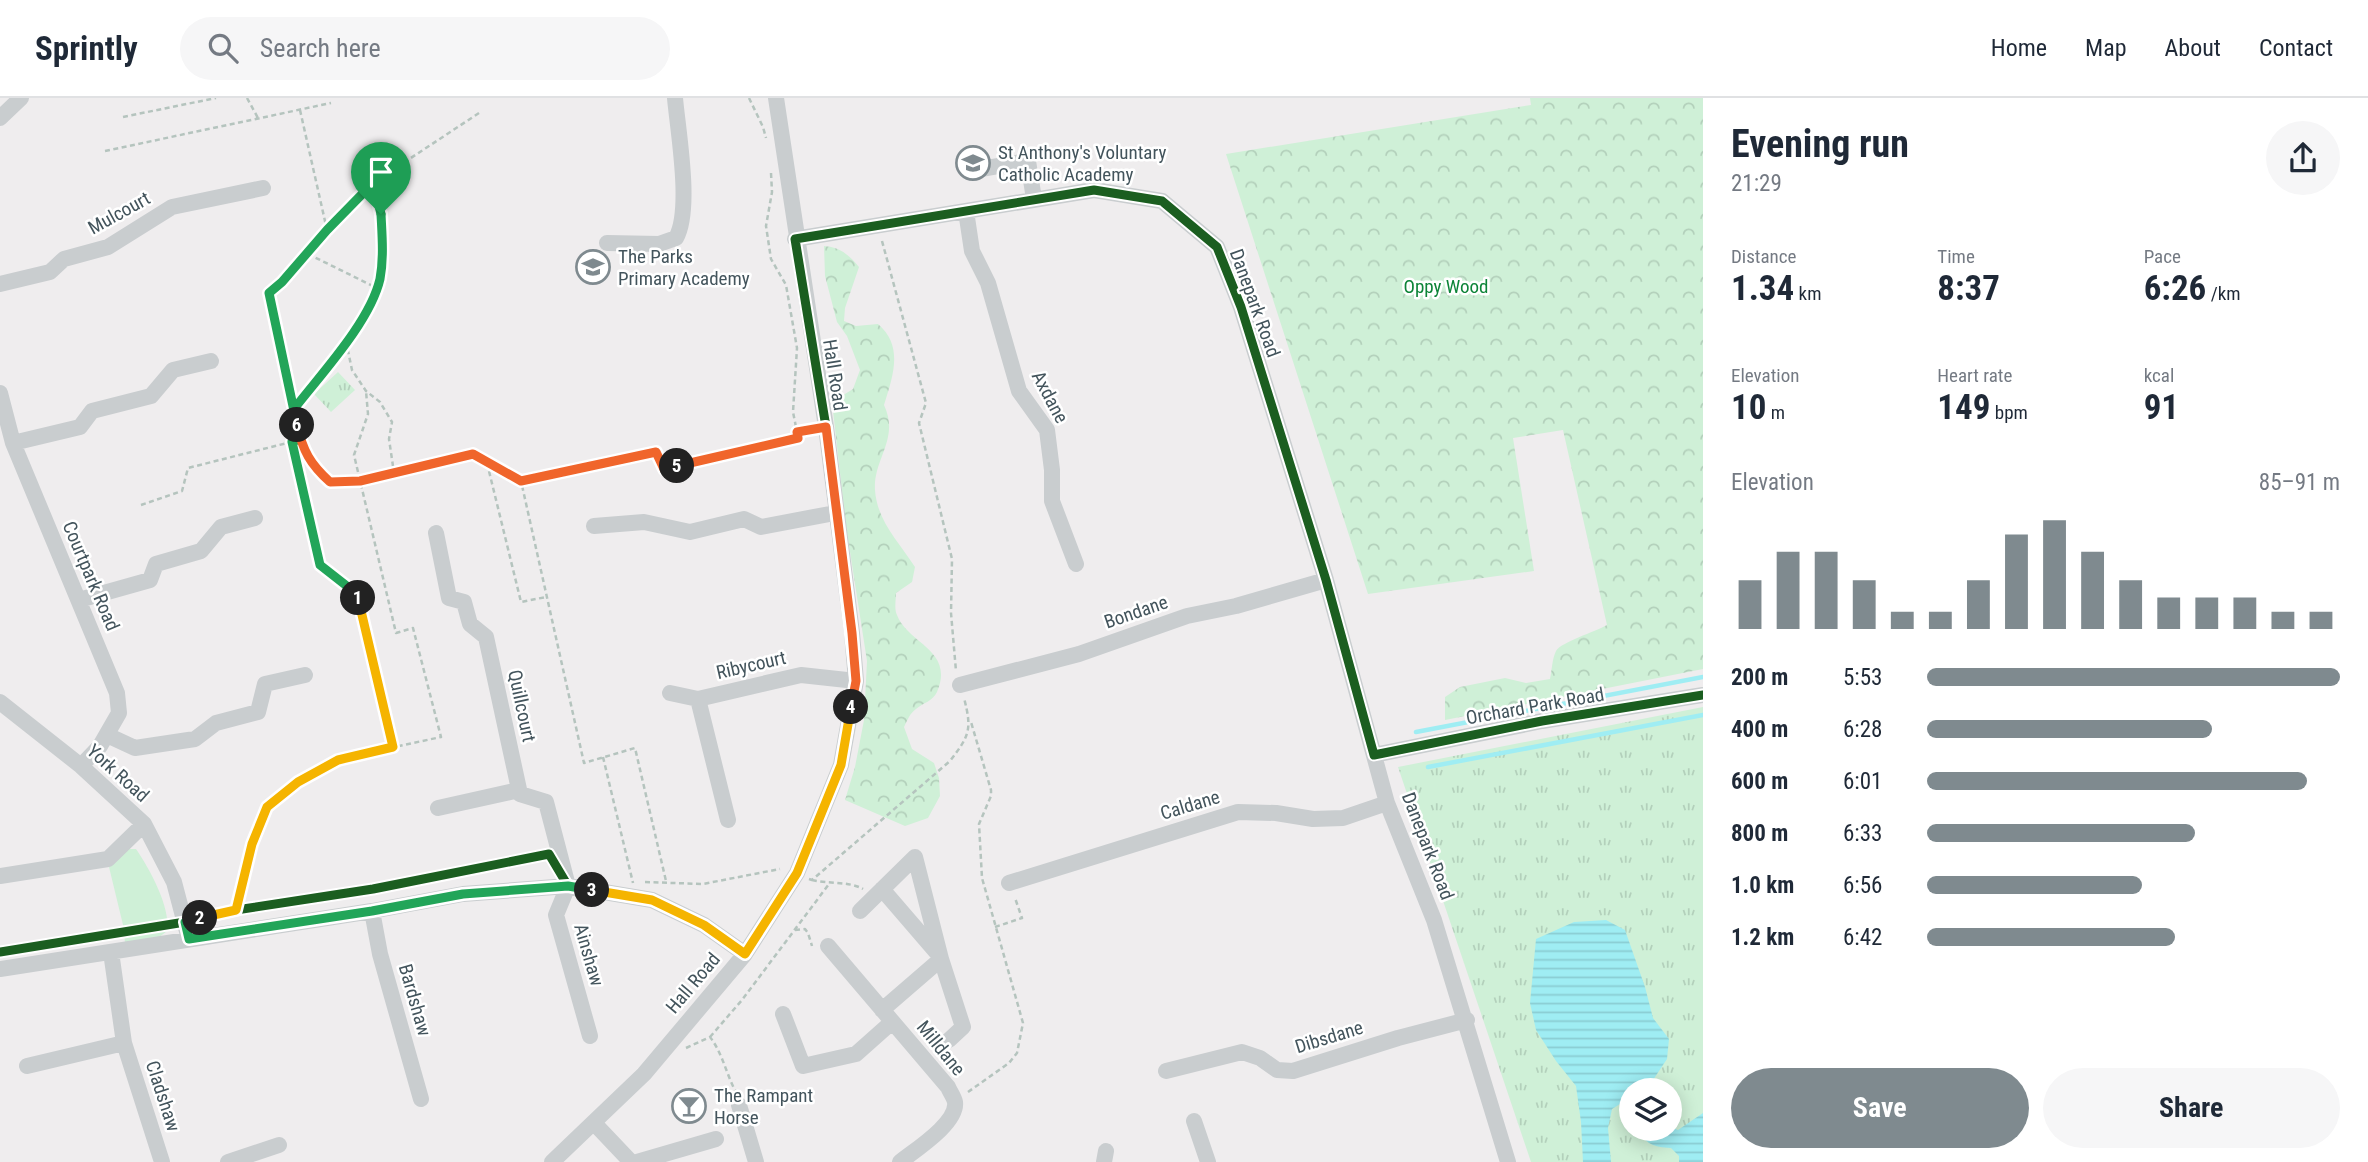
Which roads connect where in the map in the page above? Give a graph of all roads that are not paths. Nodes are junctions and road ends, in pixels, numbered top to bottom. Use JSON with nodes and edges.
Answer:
{"nodes":[{"id":1,"x":21,"y":98,"type":"edge"},
{"id":2,"x":675,"y":98,"type":"edge"},
{"id":3,"x":776,"y":98,"type":"edge"},
{"id":4,"x":0,"y":118,"type":"edge"},
{"id":5,"x":975,"y":170,"type":"dead end"},
{"id":6,"x":263,"y":188,"type":"dead end"},
{"id":7,"x":1034,"y":199,"type":"junction"},
{"id":8,"x":966,"y":211,"type":"junction"},
{"id":9,"x":795,"y":239,"type":"junction"},
{"id":10,"x":607,"y":243,"type":"dead end"},
{"id":11,"x":0,"y":284,"type":"edge"},
{"id":12,"x":211,"y":361,"type":"dead end"},
{"id":13,"x":0,"y":393,"type":"edge"},
{"id":14,"x":13,"y":443,"type":"junction"},
{"id":15,"x":835,"y":513,"type":"junction"},
{"id":16,"x":255,"y":518,"type":"dead end"},
{"id":17,"x":594,"y":527,"type":"dead end"},
{"id":18,"x":436,"y":533,"type":"dead end"},
{"id":19,"x":1076,"y":564,"type":"dead end"},
{"id":20,"x":1326,"y":580,"type":"junction"},
{"id":21,"x":79,"y":600,"type":"junction"},
{"id":22,"x":305,"y":675,"type":"dead end"},
{"id":23,"x":856,"y":681,"type":"junction"},
{"id":24,"x":960,"y":685,"type":"dead end"},
{"id":25,"x":670,"y":693,"type":"dead end"},
{"id":26,"x":1703,"y":695,"type":"edge"},
{"id":27,"x":698,"y":699,"type":"junction"},
{"id":28,"x":0,"y":702,"type":"edge"},
{"id":29,"x":107,"y":735,"type":"junction"},
{"id":30,"x":1374,"y":755,"type":"junction"},
{"id":31,"x":81,"y":766,"type":"junction"},
{"id":32,"x":519,"y":790,"type":"junction"},
{"id":33,"x":1388,"y":803,"type":"junction"},
{"id":34,"x":438,"y":808,"type":"dead end"},
{"id":35,"x":728,"y":820,"type":"dead end"},
{"id":36,"x":144,"y":824,"type":"junction"},
{"id":37,"x":0,"y":876,"type":"edge"},
{"id":38,"x":1009,"y":883,"type":"road end"},
{"id":39,"x":568,"y":886,"type":"junction"},
{"id":40,"x":879,"y":892,"type":"junction"},
{"id":41,"x":372,"y":911,"type":"junction"},
{"id":42,"x":860,"y":911,"type":"dead end"},
{"id":43,"x":189,"y":939,"type":"junction"},
{"id":44,"x":828,"y":946,"type":"dead end"},
{"id":45,"x":111,"y":951,"type":"junction"},
{"id":46,"x":745,"y":954,"type":"junction"},
{"id":47,"x":942,"y":959,"type":"junction"},
{"id":48,"x":0,"y":970,"type":"edge"},
{"id":49,"x":783,"y":1014,"type":"dead end"},
{"id":50,"x":887,"y":1016,"type":"junction"},
{"id":51,"x":1466,"y":1020,"type":"junction"},
{"id":52,"x":590,"y":1035,"type":"dead end"},
{"id":53,"x":949,"y":1040,"type":"dead end"},
{"id":54,"x":124,"y":1043,"type":"junction"},
{"id":55,"x":27,"y":1066,"type":"dead end"},
{"id":56,"x":1166,"y":1071,"type":"dead end"},
{"id":57,"x":421,"y":1099,"type":"dead end"},
{"id":58,"x":739,"y":1105,"type":"road end"},
{"id":59,"x":1194,"y":1121,"type":"dead end"},
{"id":60,"x":594,"y":1122,"type":"junction"},
{"id":61,"x":716,"y":1139,"type":"dead end"},
{"id":62,"x":279,"y":1145,"type":"dead end"},
{"id":63,"x":162,"y":1162,"type":"edge"},
{"id":64,"x":228,"y":1162,"type":"edge"},
{"id":65,"x":552,"y":1162,"type":"edge"},
{"id":66,"x":631,"y":1162,"type":"edge"},
{"id":67,"x":637,"y":1162,"type":"edge"},
{"id":68,"x":756,"y":1162,"type":"edge"},
{"id":69,"x":900,"y":1162,"type":"edge"},
{"id":70,"x":1208,"y":1162,"type":"edge"},
{"id":71,"x":1508,"y":1162,"type":"edge"}],
"edges":[{"from":1,"to":4,"type":"street"},
{"from":2,"to":10,"type":"street"},
{"from":3,"to":9,"type":"street","name":"Hall Road"},
{"from":5,"to":7,"type":"street"},
{"from":6,"to":11,"type":"street","name":"Mulcourt"},
{"from":7,"to":8,"type":"street","name":"Danepark Road"},
{"from":7,"to":20,"type":"street","name":"Danepark Road"},
{"from":8,"to":9,"type":"street","name":"Danepark Road"},
{"from":8,"to":19,"type":"street","name":"Axdane"},
{"from":9,"to":15,"type":"street","name":"Hall Road"},
{"from":12,"to":14,"type":"street"},
{"from":13,"to":14,"type":"street","name":"Courtpark Road"},
{"from":14,"to":21,"type":"street","name":"Courtpark Road"},
{"from":15,"to":17,"type":"street"},
{"from":15,"to":23,"type":"street","name":"Hall Road"},
{"from":16,"to":21,"type":"street"},
{"from":18,"to":32,"type":"street","name":"Quillcourt"},
{"from":20,"to":24,"type":"street","name":"Bondane"},
{"from":20,"to":30,"type":"street","name":"Danepark Road"},
{"from":21,"to":29,"type":"street","name":"Courtpark Road"},
{"from":22,"to":29,"type":"street"},
{"from":23,"to":27,"type":"street","name":"Ribycourt"},
{"from":23,"to":46,"type":"street","name":"Hall Road"},
{"from":25,"to":27,"type":"street","name":"Ribycourt"},
{"from":26,"to":30,"type":"street","name":"Orchard Park Road"},
{"from":27,"to":35,"type":"street","name":"Ribycourt"},
{"from":28,"to":31,"type":"street","name":"York Road"},
{"from":29,"to":31,"type":"street","name":"Courtpark Road"},
{"from":30,"to":33,"type":"street","name":"Danepark Road"},
{"from":31,"to":36,"type":"street","name":"York Road"},
{"from":32,"to":34,"type":"street"},
{"from":32,"to":39,"type":"street"},
{"from":33,"to":38,"type":"street","name":"Caldane"},
{"from":33,"to":51,"type":"street","name":"Danepark Road"},
{"from":36,"to":37,"type":"street"},
{"from":36,"to":43,"type":"street","name":"York Road"},
{"from":39,"to":41,"type":"street"},
{"from":39,"to":46,"type":"street"},
{"from":39,"to":52,"type":"street","name":"Ainshaw"},
{"from":40,"to":42,"type":"street","name":"Milldane"},
{"from":40,"to":47,"type":"street","name":"Milldane"},
{"from":40,"to":47,"type":"street","name":"Milldane"},
{"from":41,"to":43,"type":"street"},
{"from":41,"to":57,"type":"street","name":"Bardshaw"},
{"from":43,"to":45,"type":"street"},
{"from":44,"to":50,"type":"street","name":"Milldane"},
{"from":45,"to":48,"type":"street"},
{"from":45,"to":54,"type":"street","name":"Cladshaw"},
{"from":46,"to":60,"type":"street","name":"Hall Road"},
{"from":47,"to":50,"type":"street","name":"Milldane"},
{"from":47,"to":53,"type":"street","name":"Milldane"},
{"from":49,"to":50,"type":"street","name":"Milldane"},
{"from":50,"to":69,"type":"street","name":"Milldane"},
{"from":51,"to":56,"type":"street","name":"Dibsdane"},
{"from":51,"to":71,"type":"street","name":"Danepark Road"},
{"from":54,"to":55,"type":"street","name":"Cladshaw"},
{"from":54,"to":63,"type":"street","name":"Cladshaw"},
{"from":58,"to":68,"type":"street"},
{"from":59,"to":70,"type":"street"},
{"from":60,"to":65,"type":"street","name":"Hall Road"},
{"from":60,"to":66,"type":"street"},
{"from":61,"to":67,"type":"street"},
{"from":62,"to":64,"type":"street"}]}
